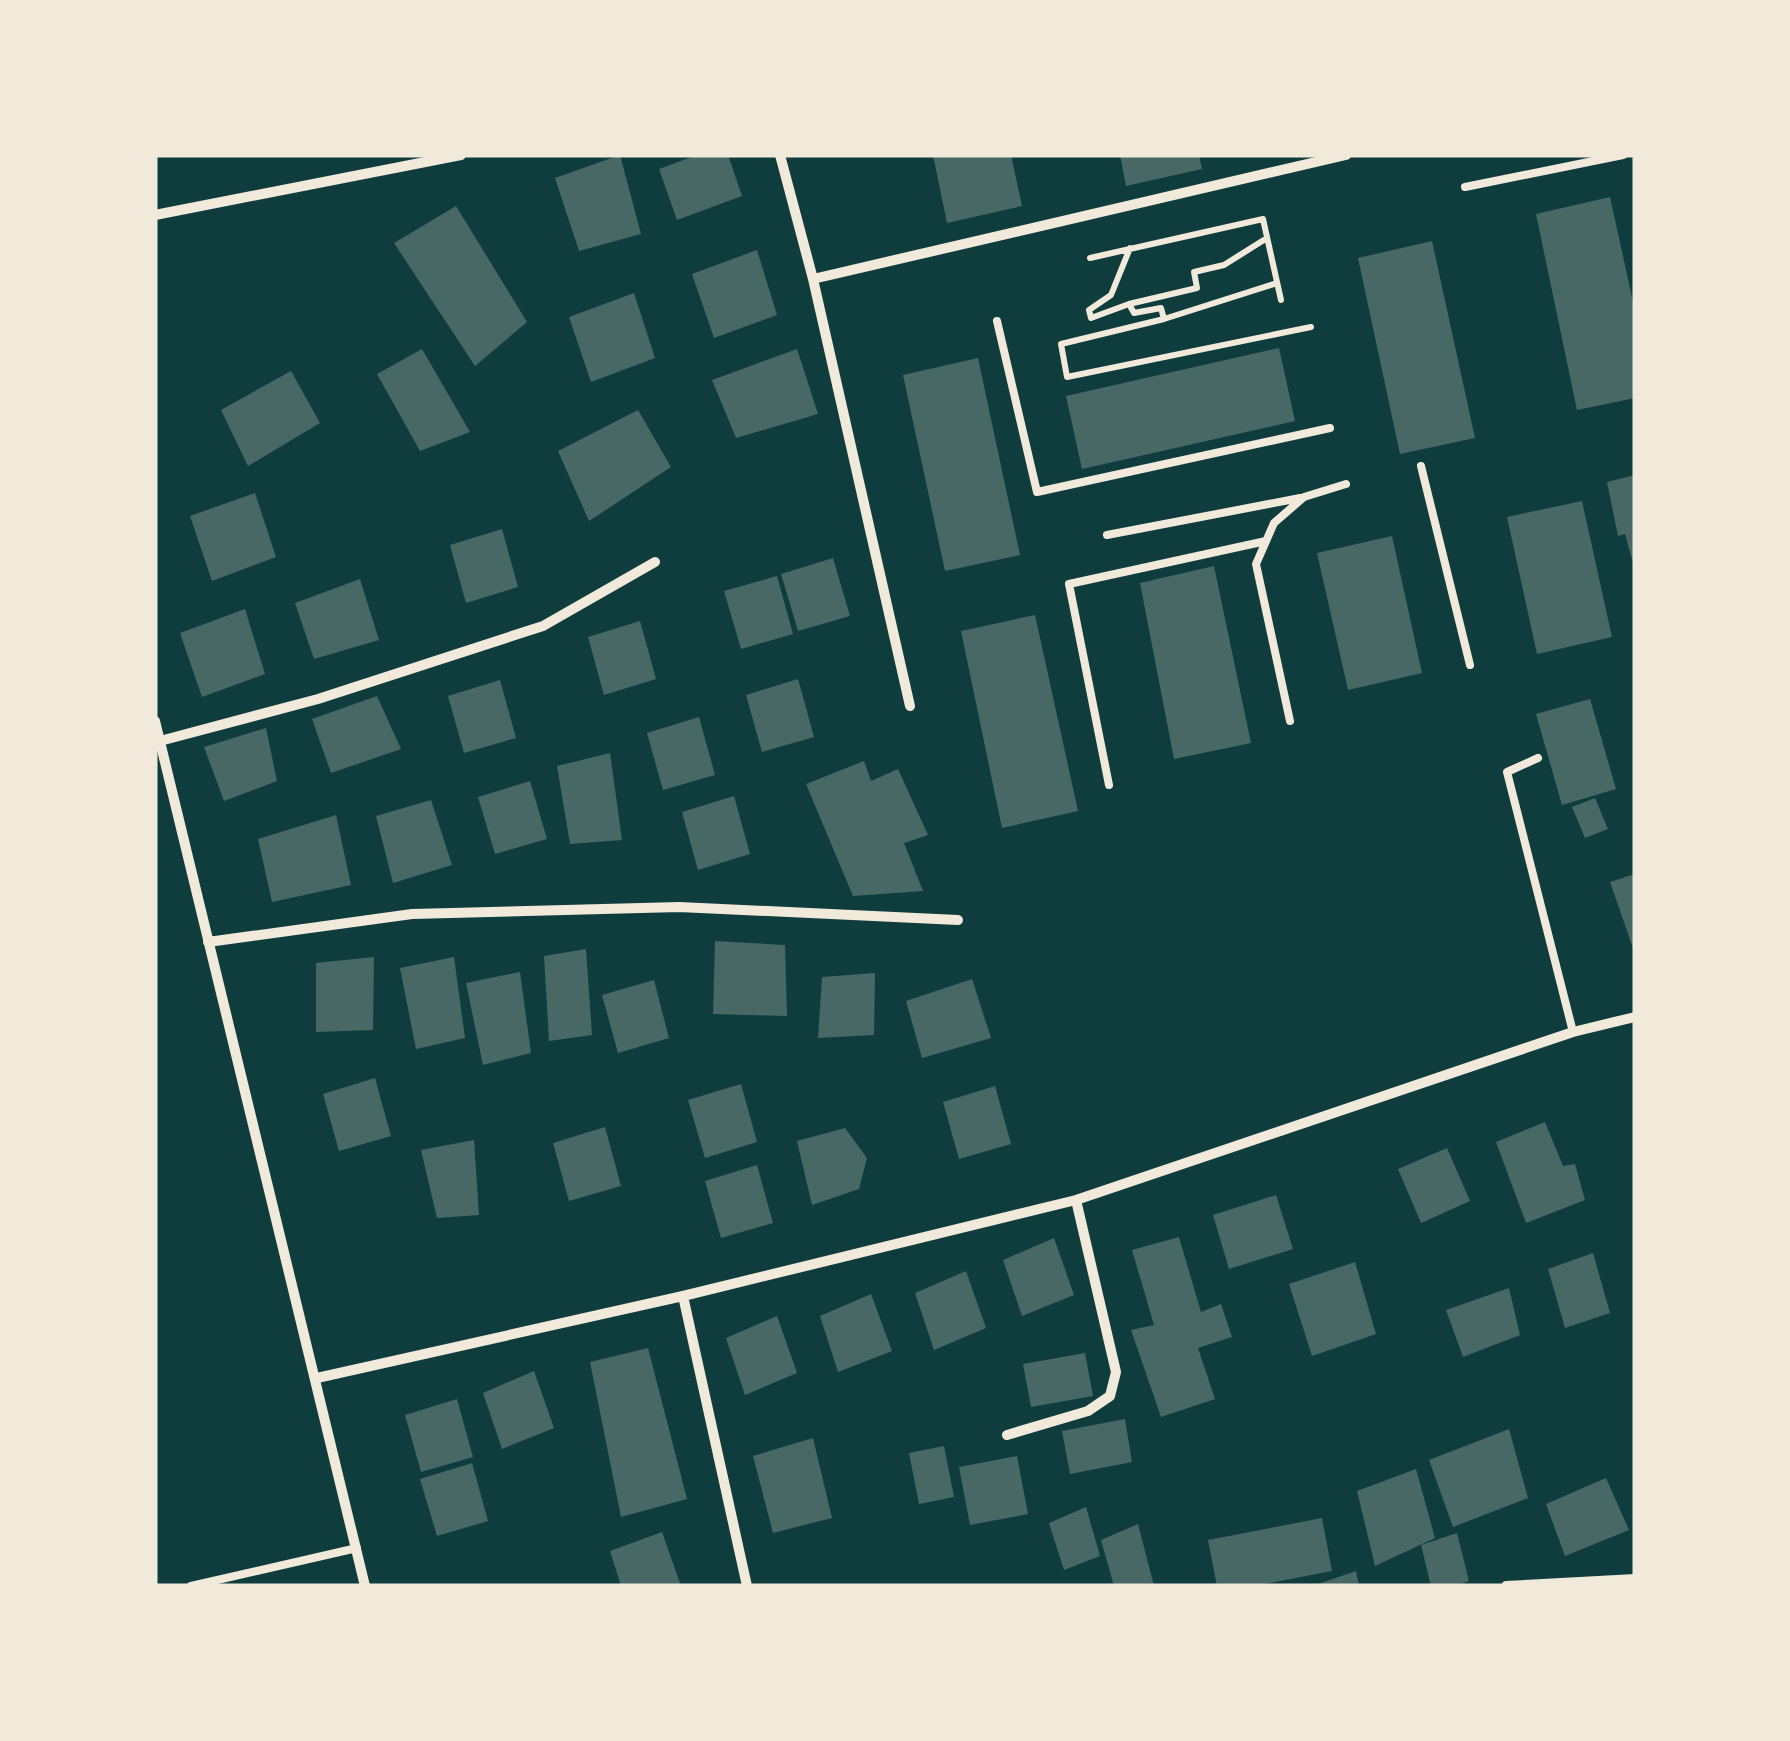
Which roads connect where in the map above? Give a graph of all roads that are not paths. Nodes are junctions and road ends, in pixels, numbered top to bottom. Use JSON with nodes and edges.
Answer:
{"nodes":[{"id":1,"x":461,"y":155,"type":"edge"},
{"id":2,"x":780,"y":155,"type":"edge"},
{"id":3,"x":1346,"y":155,"type":"edge"},
{"id":4,"x":1623,"y":155,"type":"edge"},
{"id":5,"x":1465,"y":187,"type":"dead end"},
{"id":6,"x":155,"y":215,"type":"edge"},
{"id":7,"x":814,"y":279,"type":"junction"},
{"id":8,"x":997,"y":320,"type":"dead end"},
{"id":9,"x":1330,"y":428,"type":"dead end"},
{"id":10,"x":1421,"y":466,"type":"dead end"},
{"id":11,"x":1346,"y":484,"type":"dead end"},
{"id":12,"x":1304,"y":497,"type":"junction"},
{"id":13,"x":1107,"y":535,"type":"dead end"},
{"id":14,"x":1266,"y":541,"type":"junction"},
{"id":15,"x":656,"y":562,"type":"dead end"},
{"id":16,"x":1470,"y":665,"type":"dead end"},
{"id":17,"x":910,"y":706,"type":"dead end"},
{"id":18,"x":155,"y":720,"type":"edge"},
{"id":19,"x":1290,"y":721,"type":"dead end"},
{"id":20,"x":160,"y":741,"type":"junction"},
{"id":21,"x":1538,"y":758,"type":"dead end"},
{"id":22,"x":1110,"y":785,"type":"dead end"},
{"id":23,"x":958,"y":920,"type":"dead end"},
{"id":24,"x":208,"y":942,"type":"junction"},
{"id":25,"x":1635,"y":1016,"type":"edge"},
{"id":26,"x":1573,"y":1032,"type":"junction"},
{"id":27,"x":1076,"y":1200,"type":"junction"},
{"id":28,"x":684,"y":1296,"type":"junction"},
{"id":29,"x":317,"y":1378,"type":"junction"},
{"id":30,"x":1006,"y":1435,"type":"dead end"},
{"id":31,"x":357,"y":1548,"type":"junction"},
{"id":32,"x":1627,"y":1581,"type":"edge"},
{"id":33,"x":191,"y":1586,"type":"edge"},
{"id":34,"x":365,"y":1586,"type":"edge"},
{"id":35,"x":747,"y":1586,"type":"edge"},
{"id":36,"x":1506,"y":1586,"type":"edge"}],
"edges":[{"from":1,"to":6,"type":"street"},
{"from":2,"to":7,"type":"street"},
{"from":3,"to":7,"type":"street"},
{"from":4,"to":5,"type":"lane"},
{"from":7,"to":17,"type":"street"},
{"from":8,"to":9,"type":"lane"},
{"from":10,"to":16,"type":"lane"},
{"from":11,"to":12,"type":"lane"},
{"from":12,"to":13,"type":"lane"},
{"from":12,"to":14,"type":"lane"},
{"from":14,"to":19,"type":"lane"},
{"from":14,"to":22,"type":"lane"},
{"from":15,"to":20,"type":"street"},
{"from":18,"to":20,"type":"street"},
{"from":20,"to":24,"type":"street"},
{"from":21,"to":26,"type":"lane"},
{"from":23,"to":24,"type":"street"},
{"from":24,"to":29,"type":"street"},
{"from":25,"to":26,"type":"street"},
{"from":26,"to":27,"type":"street"},
{"from":27,"to":28,"type":"street"},
{"from":27,"to":30,"type":"street"},
{"from":28,"to":29,"type":"street"},
{"from":28,"to":35,"type":"street"},
{"from":29,"to":31,"type":"street"},
{"from":31,"to":33,"type":"lane"},
{"from":31,"to":34,"type":"street"},
{"from":32,"to":36,"type":"street"}]}
